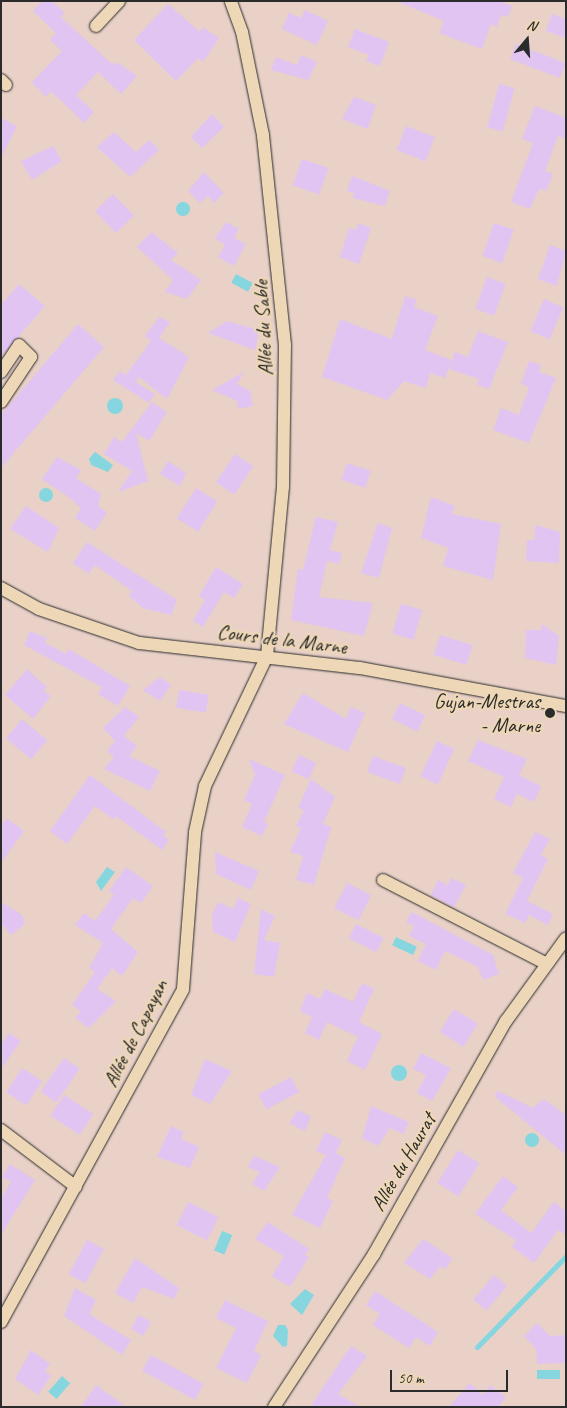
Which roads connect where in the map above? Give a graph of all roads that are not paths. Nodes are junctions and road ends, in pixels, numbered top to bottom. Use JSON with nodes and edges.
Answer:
{"nodes":[{"id":1,"x":119,"y":1,"type":"edge"},
{"id":2,"x":231,"y":1,"type":"edge"},
{"id":3,"x":96,"y":26,"type":"dead end"},
{"id":4,"x":1,"y":372,"type":"edge"},
{"id":5,"x":1,"y":402,"type":"edge"},
{"id":6,"x":1,"y":588,"type":"edge"},
{"id":7,"x":267,"y":656,"type":"junction"},
{"id":8,"x":566,"y":706,"type":"edge"},
{"id":9,"x":383,"y":880,"type":"dead end"},
{"id":10,"x":566,"y":938,"type":"edge"},
{"id":11,"x":548,"y":964,"type":"junction"},
{"id":12,"x":1,"y":1130,"type":"edge"},
{"id":13,"x":76,"y":1187,"type":"junction"},
{"id":14,"x":1,"y":1322,"type":"edge"},
{"id":15,"x":274,"y":1407,"type":"edge"}],
"edges":[{"from":1,"to":3,"type":"street"},
{"from":2,"to":7,"type":"street","name":"Allée du Sable"},
{"from":4,"to":5,"type":"street"},
{"from":6,"to":7,"type":"street","name":"Cours de la Marne"},
{"from":7,"to":8,"type":"street","name":"Cours de la Marne"},
{"from":7,"to":13,"type":"street","name":"Allée de Capayan"},
{"from":9,"to":11,"type":"street"},
{"from":10,"to":11,"type":"street","name":"Allée du Haurat"},
{"from":11,"to":15,"type":"street","name":"Allée du Haurat"},
{"from":12,"to":13,"type":"street"},
{"from":13,"to":14,"type":"street","name":"Allée de Capayan"}]}
